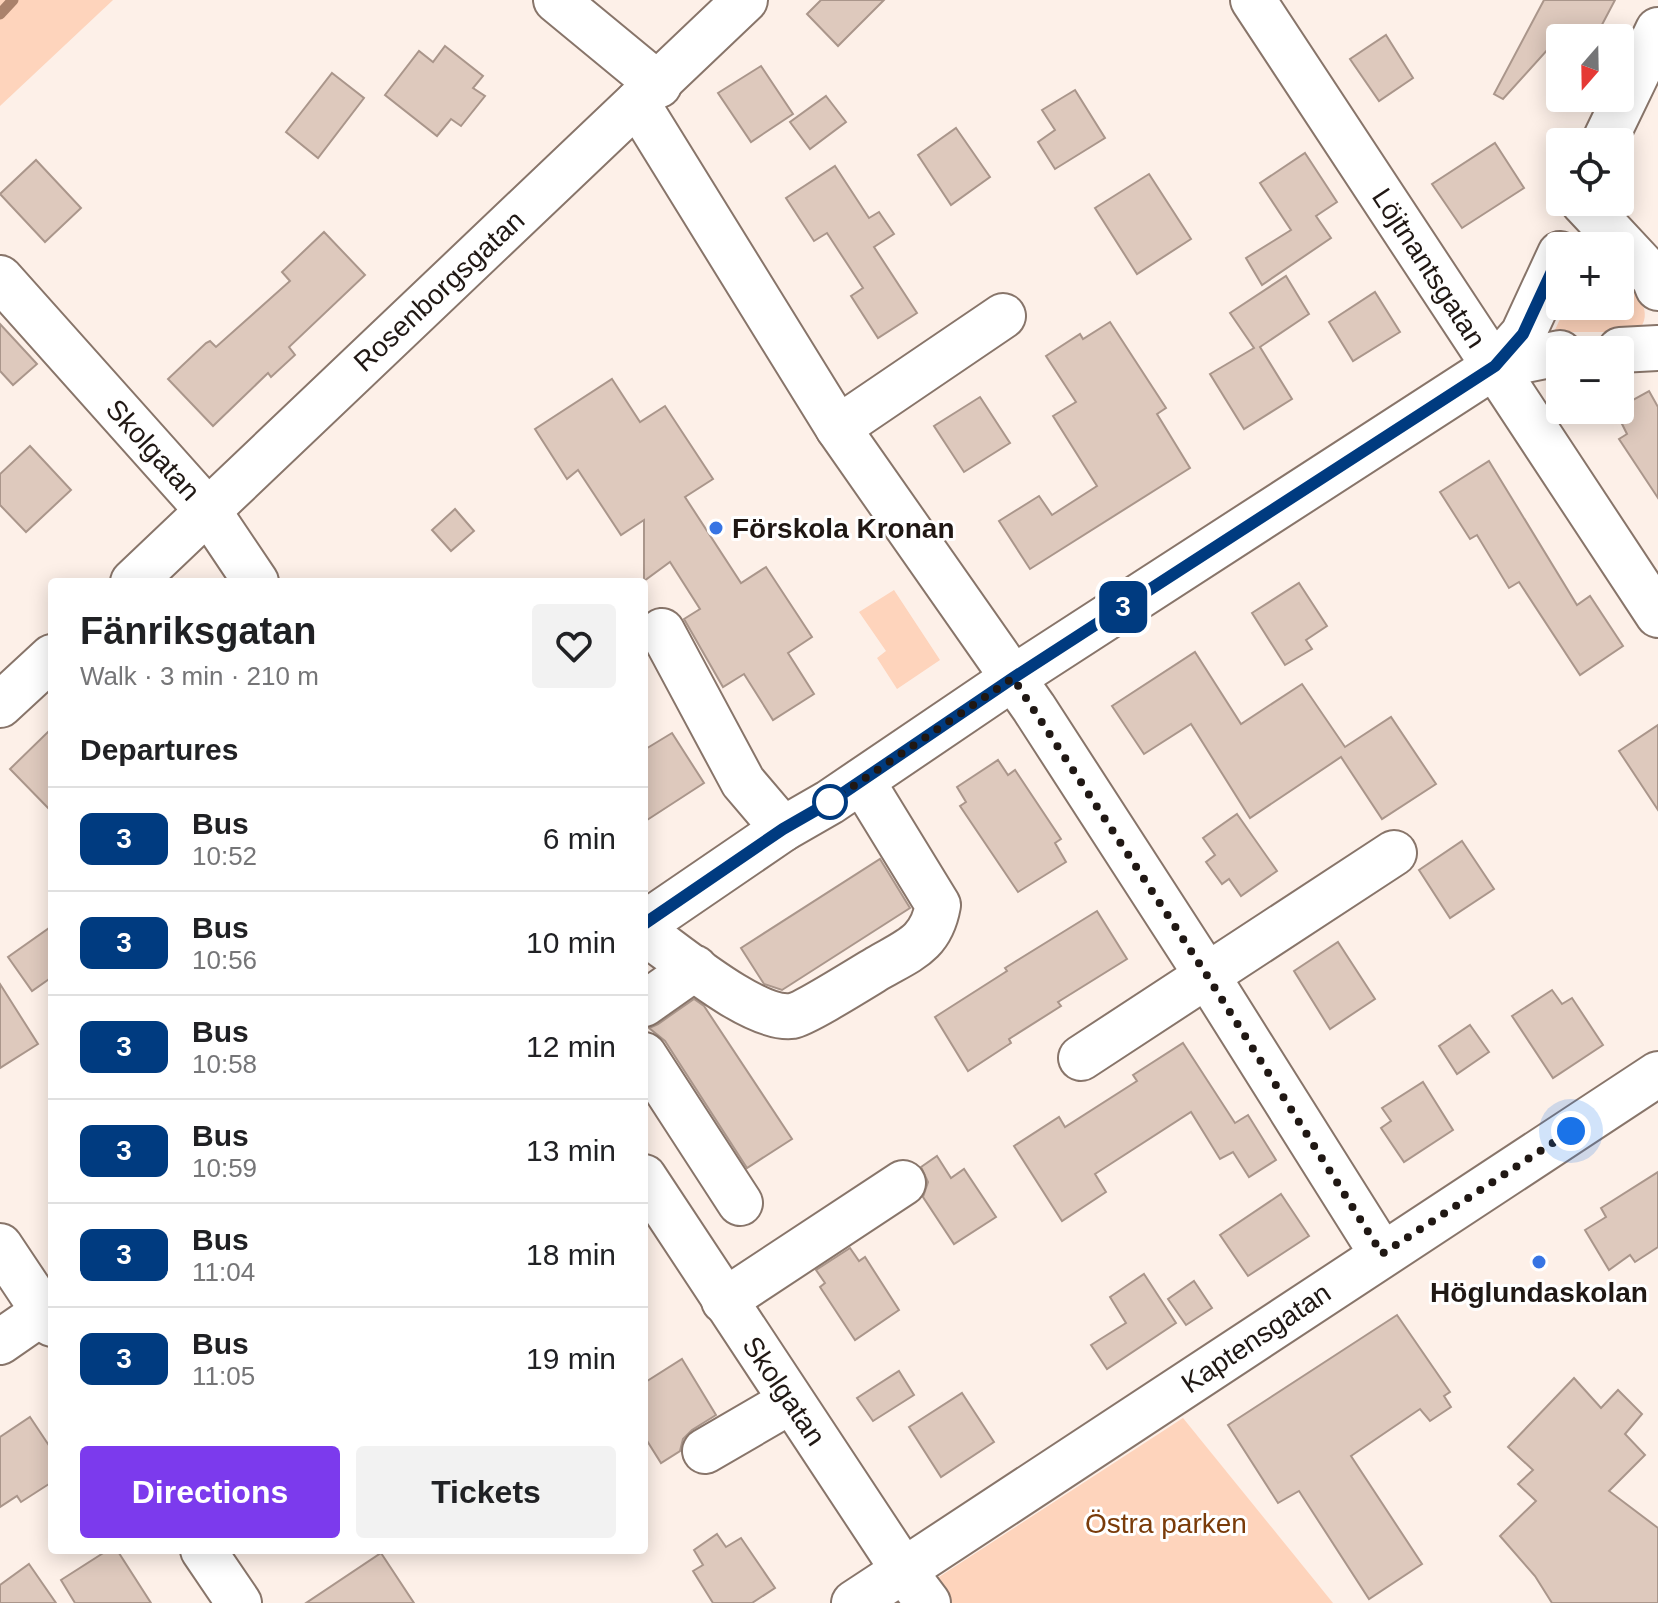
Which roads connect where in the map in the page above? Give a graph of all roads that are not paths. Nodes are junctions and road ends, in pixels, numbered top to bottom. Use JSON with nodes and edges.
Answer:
{"nodes":[{"id":1,"x":556,"y":0,"type":"edge"},
{"id":2,"x":745,"y":0,"type":"edge"},
{"id":3,"x":1253,"y":0,"type":"edge"},
{"id":4,"x":1658,"y":30,"type":"edge"},
{"id":5,"x":648,"y":94,"type":"junction"},
{"id":6,"x":1611,"y":128,"type":"edge"},
{"id":7,"x":1595,"y":216,"type":"edge"},
{"id":8,"x":0,"y":278,"type":"edge"},
{"id":9,"x":1546,"y":284,"type":"edge"},
{"id":10,"x":1658,"y":288,"type":"edge"},
{"id":11,"x":1003,"y":316,"type":"dead end"},
{"id":12,"x":1658,"y":348,"type":"edge"},
{"id":13,"x":1634,"y":349,"type":"edge"},
{"id":14,"x":1546,"y":356,"type":"edge"},
{"id":15,"x":1495,"y":366,"type":"junction"},
{"id":16,"x":838,"y":428,"type":"junction"},
{"id":17,"x":209,"y":512,"type":"junction"},
{"id":18,"x":137,"y":578,"type":"edge"},
{"id":19,"x":253,"y":578,"type":"edge"},
{"id":20,"x":1658,"y":615,"type":"edge"},
{"id":21,"x":662,"y":631,"type":"dead end"},
{"id":22,"x":48,"y":661,"type":"edge"},
{"id":23,"x":1013,"y":678,"type":"junction"},
{"id":24,"x":0,"y":705,"type":"edge"},
{"id":25,"x":862,"y":781,"type":"junction"},
{"id":26,"x":783,"y":829,"type":"junction"},
{"id":27,"x":1394,"y":853,"type":"dead end"},
{"id":28,"x":648,"y":921,"type":"edge"},
{"id":29,"x":648,"y":935,"type":"edge"},
{"id":30,"x":695,"y":968,"type":"junction"},
{"id":31,"x":1206,"y":974,"type":"junction"},
{"id":32,"x":648,"y":1001,"type":"edge"},
{"id":33,"x":1081,"y":1058,"type":"dead end"},
{"id":34,"x":648,"y":1061,"type":"edge"},
{"id":35,"x":1658,"y":1074,"type":"edge"},
{"id":36,"x":648,"y":1183,"type":"edge"},
{"id":37,"x":903,"y":1183,"type":"dead end"},
{"id":38,"x":740,"y":1203,"type":"dead end"},
{"id":39,"x":0,"y":1246,"type":"edge"},
{"id":40,"x":1382,"y":1254,"type":"junction"},
{"id":41,"x":724,"y":1301,"type":"junction"},
{"id":42,"x":48,"y":1313,"type":"edge"},
{"id":43,"x":48,"y":1315,"type":"edge"},
{"id":44,"x":0,"y":1342,"type":"edge"},
{"id":45,"x":791,"y":1401,"type":"junction"},
{"id":46,"x":705,"y":1451,"type":"dead end"},
{"id":47,"x":206,"y":1554,"type":"edge"},
{"id":48,"x":916,"y":1587,"type":"edge"},
{"id":49,"x":239,"y":1603,"type":"edge"},
{"id":50,"x":854,"y":1603,"type":"edge"}],
"edges":[{"from":1,"to":5,"type":"street"},
{"from":2,"to":5,"type":"street","name":"Rosenborgsgatan"},
{"from":3,"to":15,"type":"street","name":"Löjtnantsgatan"},
{"from":4,"to":6,"type":"street"},
{"from":5,"to":16,"type":"street"},
{"from":5,"to":17,"type":"street","name":"Rosenborgsgatan"},
{"from":7,"to":10,"type":"street"},
{"from":8,"to":17,"type":"street","name":"Skolgatan"},
{"from":9,"to":15,"type":"street"},
{"from":11,"to":16,"type":"street"},
{"from":12,"to":13,"type":"street"},
{"from":14,"to":15,"type":"street"},
{"from":15,"to":20,"type":"street","name":"Löjtnantsgatan"},
{"from":15,"to":23,"type":"street"},
{"from":16,"to":23,"type":"street"},
{"from":17,"to":18,"type":"street","name":"Rosenborgsgatan"},
{"from":17,"to":19,"type":"street","name":"Skolgatan"},
{"from":21,"to":26,"type":"street"},
{"from":22,"to":24,"type":"street"},
{"from":23,"to":25,"type":"street"},
{"from":23,"to":31,"type":"street"},
{"from":25,"to":26,"type":"street"},
{"from":25,"to":30,"type":"street"},
{"from":26,"to":28,"type":"street"},
{"from":27,"to":31,"type":"street"},
{"from":29,"to":30,"type":"street"},
{"from":30,"to":32,"type":"street"},
{"from":31,"to":33,"type":"street"},
{"from":31,"to":40,"type":"street"},
{"from":34,"to":38,"type":"street"},
{"from":35,"to":40,"type":"street","name":"Kaptensgatan"},
{"from":36,"to":41,"type":"street","name":"Skolgatan"},
{"from":37,"to":41,"type":"street"},
{"from":39,"to":42,"type":"street"},
{"from":40,"to":48,"type":"street","name":"Kaptensgatan"},
{"from":41,"to":45,"type":"street","name":"Skolgatan"},
{"from":43,"to":44,"type":"street"},
{"from":45,"to":46,"type":"street"},
{"from":45,"to":48,"type":"street","name":"Skolgatan"},
{"from":47,"to":49,"type":"street"},
{"from":48,"to":50,"type":"street","name":"Kaptensgatan"}]}
